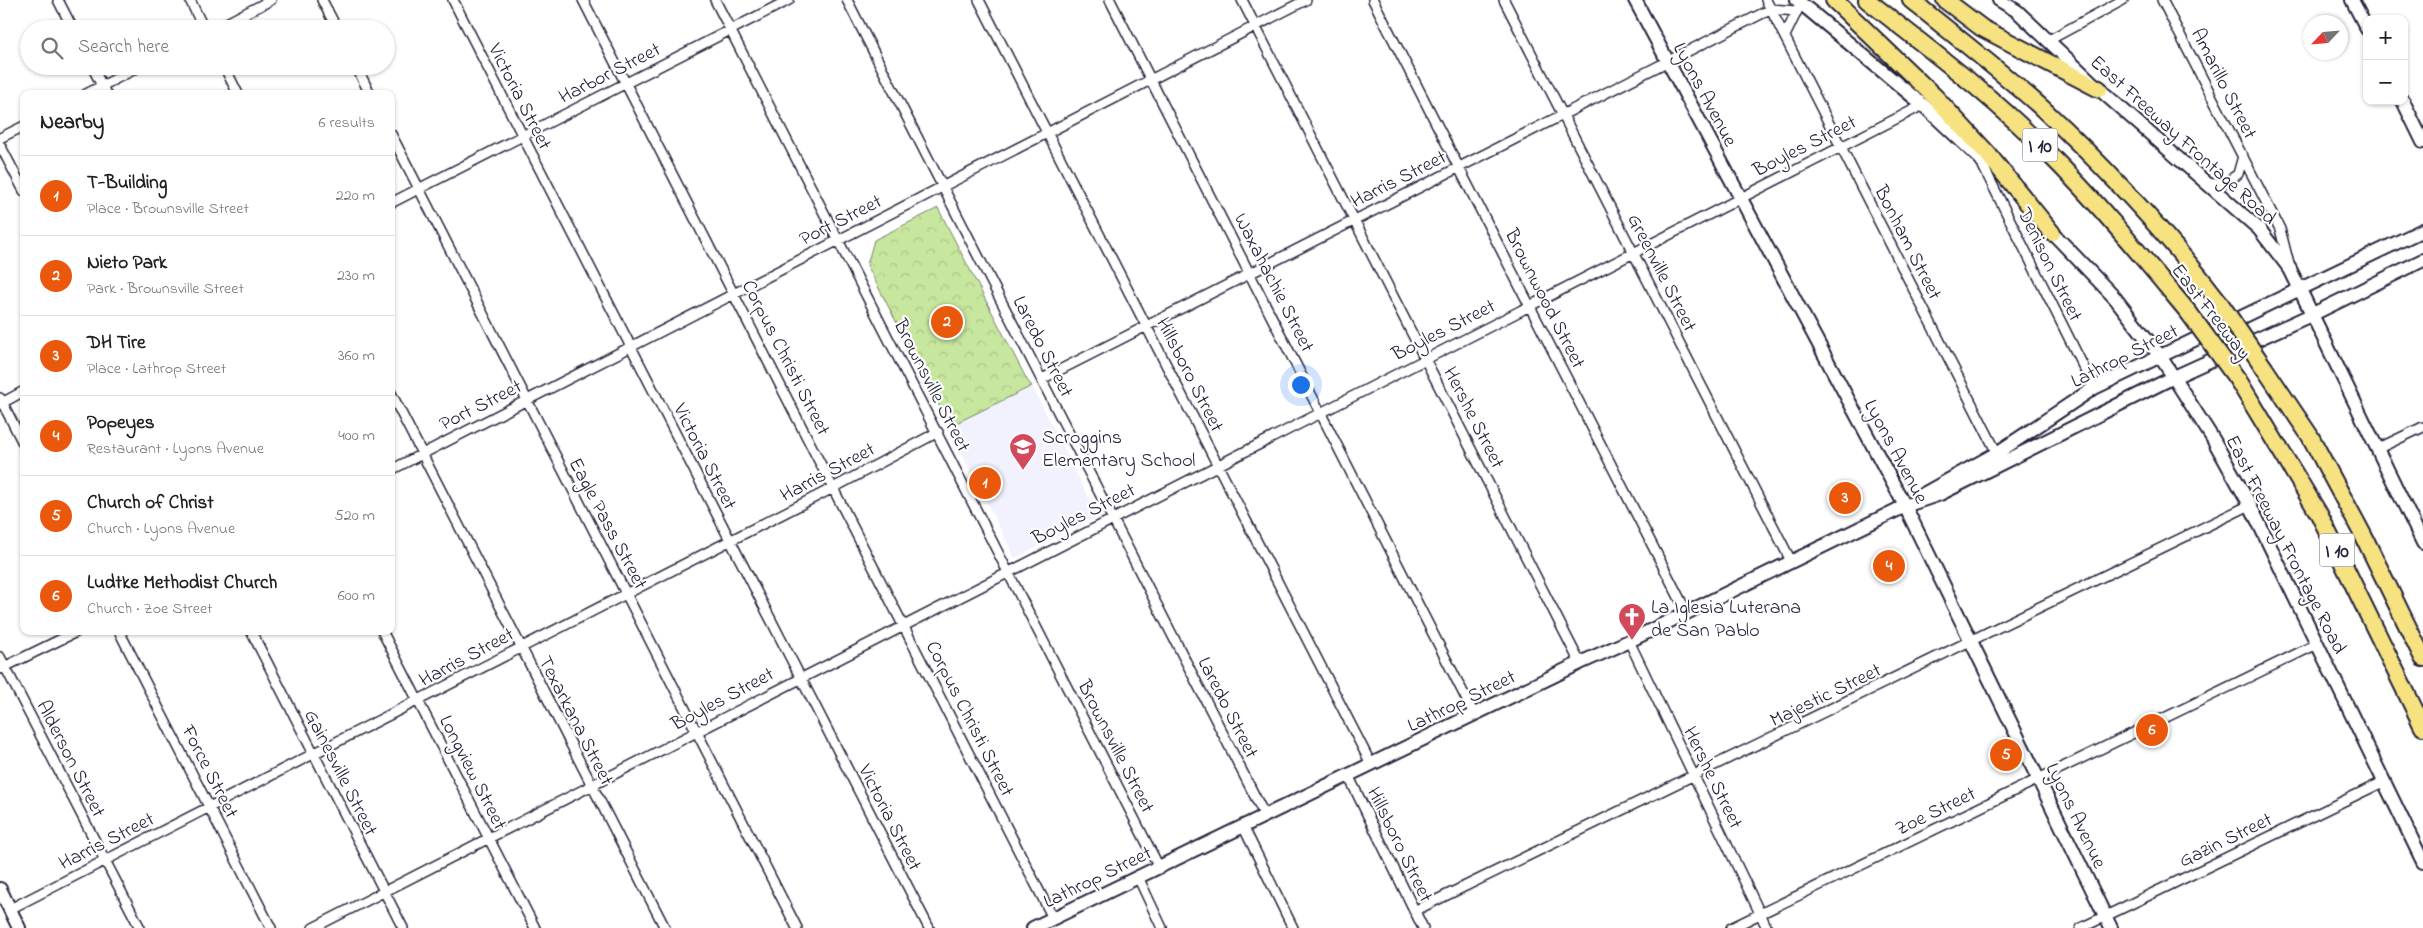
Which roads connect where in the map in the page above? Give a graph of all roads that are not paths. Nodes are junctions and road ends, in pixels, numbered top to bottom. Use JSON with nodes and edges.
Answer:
{"nodes":[{"id":1,"x":58,"y":0,"type":"edge"},
{"id":2,"x":190,"y":0,"type":"edge"},
{"id":3,"x":271,"y":0,"type":"edge"},
{"id":4,"x":322,"y":0,"type":"edge"},
{"id":5,"x":453,"y":0,"type":"edge"},
{"id":6,"x":583,"y":0,"type":"edge"},
{"id":7,"x":715,"y":0,"type":"edge"},
{"id":8,"x":789,"y":0,"type":"edge"},
{"id":9,"x":847,"y":0,"type":"edge"},
{"id":10,"x":978,"y":0,"type":"edge"},
{"id":11,"x":1110,"y":0,"type":"edge"},
{"id":12,"x":1242,"y":0,"type":"edge"},
{"id":13,"x":1306,"y":0,"type":"edge"},
{"id":14,"x":1373,"y":0,"type":"edge"},
{"id":15,"x":1504,"y":0,"type":"edge"},
{"id":16,"x":1636,"y":0,"type":"edge"},
{"id":17,"x":1766,"y":0,"type":"edge"},
{"id":18,"x":1834,"y":0,"type":"edge"},
{"id":19,"x":1867,"y":0,"type":"edge"},
{"id":20,"x":1911,"y":0,"type":"edge"},
{"id":21,"x":1945,"y":0,"type":"edge"},
{"id":22,"x":1999,"y":0,"type":"edge"},
{"id":23,"x":2123,"y":0,"type":"edge"},
{"id":24,"x":2162,"y":0,"type":"edge"},
{"id":25,"x":2352,"y":0,"type":"edge"},
{"id":26,"x":1798,"y":5,"type":"edge"},
{"id":27,"x":2017,"y":6,"type":"edge"},
{"id":28,"x":1771,"y":10,"type":"junction"},
{"id":29,"x":68,"y":20,"type":"edge"},
{"id":30,"x":200,"y":20,"type":"edge"},
{"id":31,"x":232,"y":20,"type":"edge"},
{"id":32,"x":332,"y":20,"type":"edge"},
{"id":33,"x":2363,"y":21,"type":"edge"},
{"id":34,"x":1255,"y":26,"type":"junction"},
{"id":35,"x":730,"y":30,"type":"junction"},
{"id":36,"x":1785,"y":36,"type":"junction"},
{"id":37,"x":2049,"y":40,"type":"junction"},
{"id":38,"x":1667,"y":61,"type":"junction"},
{"id":39,"x":96,"y":75,"type":"edge"},
{"id":40,"x":127,"y":75,"type":"edge"},
{"id":41,"x":228,"y":75,"type":"edge"},
{"id":42,"x":360,"y":75,"type":"edge"},
{"id":43,"x":1151,"y":80,"type":"junction"},
{"id":44,"x":626,"y":84,"type":"junction"},
{"id":45,"x":2099,"y":89,"type":"junction"},
{"id":46,"x":104,"y":90,"type":"edge"},
{"id":47,"x":236,"y":90,"type":"edge"},
{"id":48,"x":368,"y":90,"type":"edge"},
{"id":49,"x":1923,"y":105,"type":"junction"},
{"id":50,"x":2405,"y":105,"type":"edge"},
{"id":51,"x":1561,"y":115,"type":"junction"},
{"id":52,"x":20,"y":128,"type":"edge"},
{"id":53,"x":1047,"y":134,"type":"junction"},
{"id":54,"x":522,"y":136,"type":"junction"},
{"id":55,"x":0,"y":138,"type":"edge"},
{"id":56,"x":395,"y":142,"type":"edge"},
{"id":57,"x":2423,"y":142,"type":"edge"},
{"id":58,"x":0,"y":145,"type":"edge"},
{"id":59,"x":1840,"y":146,"type":"junction"},
{"id":60,"x":1977,"y":154,"type":"junction"},
{"id":61,"x":2243,"y":156,"type":"junction"},
{"id":62,"x":1459,"y":167,"type":"junction"},
{"id":63,"x":2205,"y":182,"type":"junction"},
{"id":64,"x":20,"y":183,"type":"edge"},
{"id":65,"x":942,"y":186,"type":"junction"},
{"id":66,"x":419,"y":189,"type":"junction"},
{"id":67,"x":1740,"y":196,"type":"junction"},
{"id":68,"x":395,"y":201,"type":"edge"},
{"id":69,"x":1355,"y":219,"type":"junction"},
{"id":70,"x":2423,"y":230,"type":"edge"},
{"id":71,"x":2052,"y":233,"type":"junction"},
{"id":72,"x":839,"y":239,"type":"junction"},
{"id":73,"x":1633,"y":252,"type":"junction"},
{"id":74,"x":2423,"y":260,"type":"edge"},
{"id":75,"x":2290,"y":269,"type":"junction"},
{"id":76,"x":1250,"y":273,"type":"junction"},
{"id":77,"x":2300,"y":291,"type":"junction"},
{"id":78,"x":735,"y":293,"type":"junction"},
{"id":79,"x":1529,"y":305,"type":"junction"},
{"id":80,"x":2311,"y":315,"type":"junction"},
{"id":81,"x":1147,"y":326,"type":"junction"},
{"id":82,"x":630,"y":347,"type":"junction"},
{"id":83,"x":2160,"y":356,"type":"junction"},
{"id":84,"x":1426,"y":358,"type":"junction"},
{"id":85,"x":2174,"y":378,"type":"junction"},
{"id":86,"x":1042,"y":379,"type":"junction"},
{"id":87,"x":2094,"y":388,"type":"junction"},
{"id":88,"x":20,"y":393,"type":"edge"},
{"id":89,"x":395,"y":401,"type":"edge"},
{"id":90,"x":526,"y":401,"type":"junction"},
{"id":91,"x":1,"y":402,"type":"edge"},
{"id":92,"x":1321,"y":412,"type":"junction"},
{"id":93,"x":2423,"y":427,"type":"edge"},
{"id":94,"x":938,"y":432,"type":"junction"},
{"id":95,"x":20,"y":438,"type":"edge"},
{"id":96,"x":2378,"y":449,"type":"junction"},
{"id":97,"x":422,"y":454,"type":"junction"},
{"id":98,"x":1999,"y":459,"type":"junction"},
{"id":99,"x":1217,"y":465,"type":"junction"},
{"id":100,"x":395,"y":468,"type":"edge"},
{"id":101,"x":833,"y":488,"type":"junction"},
{"id":102,"x":2250,"y":505,"type":"junction"},
{"id":103,"x":1905,"y":506,"type":"junction"},
{"id":104,"x":1112,"y":518,"type":"junction"},
{"id":105,"x":731,"y":541,"type":"junction"},
{"id":106,"x":2423,"y":543,"type":"edge"},
{"id":107,"x":1791,"y":561,"type":"junction"},
{"id":108,"x":1009,"y":570,"type":"junction"},
{"id":109,"x":626,"y":593,"type":"junction"},
{"id":110,"x":1687,"y":612,"type":"junction"},
{"id":111,"x":903,"y":624,"type":"junction"},
{"id":112,"x":70,"y":635,"type":"edge"},
{"id":113,"x":121,"y":635,"type":"edge"},
{"id":114,"x":252,"y":635,"type":"edge"},
{"id":115,"x":384,"y":635,"type":"edge"},
{"id":116,"x":1629,"y":641,"type":"junction"},
{"id":117,"x":1972,"y":641,"type":"junction"},
{"id":118,"x":2317,"y":644,"type":"junction"},
{"id":119,"x":521,"y":648,"type":"junction"},
{"id":120,"x":0,"y":657,"type":"edge"},
{"id":121,"x":2423,"y":658,"type":"edge"},
{"id":122,"x":1580,"y":663,"type":"junction"},
{"id":123,"x":2,"y":668,"type":"edge"},
{"id":124,"x":799,"y":678,"type":"junction"},
{"id":125,"x":418,"y":701,"type":"junction"},
{"id":126,"x":1474,"y":714,"type":"junction"},
{"id":127,"x":2423,"y":727,"type":"edge"},
{"id":128,"x":697,"y":731,"type":"junction"},
{"id":129,"x":314,"y":754,"type":"junction"},
{"id":130,"x":1371,"y":764,"type":"junction"},
{"id":131,"x":1348,"y":775,"type":"junction"},
{"id":132,"x":1694,"y":777,"type":"junction"},
{"id":133,"x":2039,"y":779,"type":"junction"},
{"id":134,"x":2385,"y":781,"type":"junction"},
{"id":135,"x":592,"y":786,"type":"junction"},
{"id":136,"x":210,"y":807,"type":"junction"},
{"id":137,"x":1265,"y":816,"type":"junction"},
{"id":138,"x":1243,"y":826,"type":"junction"},
{"id":139,"x":488,"y":837,"type":"junction"},
{"id":140,"x":104,"y":860,"type":"junction"},
{"id":141,"x":2423,"y":862,"type":"edge"},
{"id":142,"x":1159,"y":867,"type":"junction"},
{"id":143,"x":1138,"y":877,"type":"junction"},
{"id":144,"x":0,"y":889,"type":"edge"},
{"id":145,"x":384,"y":890,"type":"junction"},
{"id":146,"x":10,"y":909,"type":"junction"},
{"id":147,"x":1414,"y":911,"type":"junction"},
{"id":148,"x":1760,"y":914,"type":"junction"},
{"id":149,"x":1053,"y":918,"type":"junction"},
{"id":150,"x":2108,"y":922,"type":"edge"},
{"id":151,"x":19,"y":928,"type":"edge"},
{"id":152,"x":140,"y":928,"type":"edge"},
{"id":153,"x":272,"y":928,"type":"edge"},
{"id":154,"x":313,"y":928,"type":"edge"},
{"id":155,"x":403,"y":928,"type":"edge"},
{"id":156,"x":535,"y":928,"type":"edge"},
{"id":157,"x":665,"y":928,"type":"edge"},
{"id":158,"x":797,"y":928,"type":"edge"},
{"id":159,"x":929,"y":928,"type":"edge"},
{"id":160,"x":1033,"y":928,"type":"edge"},
{"id":161,"x":1162,"y":928,"type":"edge"},
{"id":162,"x":1293,"y":928,"type":"edge"},
{"id":163,"x":1423,"y":928,"type":"edge"},
{"id":164,"x":1731,"y":928,"type":"edge"},
{"id":165,"x":1767,"y":928,"type":"edge"},
{"id":166,"x":2081,"y":928,"type":"edge"}],
"edges":[{"from":1,"to":29,"type":"street"},
{"from":2,"to":30,"type":"street"},
{"from":3,"to":31,"type":"street"},
{"from":4,"to":32,"type":"street"},
{"from":5,"to":54,"type":"street","name":"Victoria Street"},
{"from":6,"to":44,"type":"street","name":"Corpus Christi Street"},
{"from":7,"to":35,"type":"street","name":"Brownsville Street"},
{"from":8,"to":35,"type":"street","name":"Harbor Street"},
{"from":9,"to":65,"type":"street","name":"Laredo Street"},
{"from":10,"to":53,"type":"street","name":"Hillsboro Street"},
{"from":11,"to":43,"type":"street","name":"Waxahachie Street"},
{"from":12,"to":34,"type":"street","name":"Hershe Street"},
{"from":13,"to":34,"type":"street","name":"Port Street"},
{"from":14,"to":62,"type":"street","name":"Brownwood Street"},
{"from":15,"to":51,"type":"street","name":"Greenville Street"},
{"from":16,"to":38,"type":"street","name":"Lyons Avenue"},
{"from":17,"to":28,"type":"street","name":"Bonham Street"},
{"from":18,"to":71,"type":"highway"},
{"from":19,"to":127,"type":"highway","name":"East Freeway","number":"I 10","bridge":true},
{"from":20,"to":121,"type":"highway","name":"East Freeway","number":"I 10","bridge":true},
{"from":21,"to":45,"type":"highway"},
{"from":22,"to":27,"type":"street","name":"East Freeway Frontage Road"},
{"from":23,"to":37,"type":"street"},
{"from":24,"to":61,"type":"street","name":"Amarillo Street"},
{"from":25,"to":33,"type":"street"},
{"from":26,"to":28,"type":"street"},
{"from":26,"to":36,"type":"street"},
{"from":26,"to":49,"type":"street","name":"East Freeway Frontage Road"},
{"from":27,"to":37,"type":"street","name":"East Freeway Frontage Road"},
{"from":28,"to":36,"type":"street","name":"Bonham Street"},
{"from":28,"to":38,"type":"street","name":"Harris Street"},
{"from":34,"to":43,"type":"street","name":"Port Street"},
{"from":34,"to":69,"type":"street","name":"Hershe Street"},
{"from":35,"to":44,"type":"street","name":"Harbor Street"},
{"from":35,"to":72,"type":"street","name":"Brownsville Street"},
{"from":36,"to":59,"type":"street","name":"Bonham Street"},
{"from":37,"to":45,"type":"street","name":"East Freeway Frontage Road"},
{"from":38,"to":51,"type":"street","name":"Harris Street"},
{"from":38,"to":67,"type":"street","name":"Lyons Avenue"},
{"from":39,"to":46,"type":"street"},
{"from":40,"to":46,"type":"street"},
{"from":41,"to":47,"type":"street"},
{"from":42,"to":48,"type":"street"},
{"from":43,"to":53,"type":"street","name":"Port Street"},
{"from":43,"to":76,"type":"street","name":"Waxahachie Street"},
{"from":44,"to":54,"type":"street","name":"Harbor Street"},
{"from":44,"to":78,"type":"street","name":"Corpus Christi Street"},
{"from":45,"to":63,"type":"street","name":"East Freeway Frontage Road"},
{"from":49,"to":59,"type":"street","name":"Boyles Street"},
{"from":49,"to":60,"type":"street","name":"East Freeway Frontage Road"},
{"from":50,"to":57,"type":"street"},
{"from":51,"to":62,"type":"street","name":"Harris Street"},
{"from":51,"to":73,"type":"street","name":"Greenville Street"},
{"from":52,"to":55,"type":"street"},
{"from":53,"to":65,"type":"street","name":"Port Street"},
{"from":53,"to":81,"type":"street","name":"Hillsboro Street"},
{"from":54,"to":66,"type":"street","name":"Harbor Street"},
{"from":54,"to":82,"type":"street","name":"Victoria Street"},
{"from":56,"to":66,"type":"street","name":"Eagle Pass Street"},
{"from":58,"to":64,"type":"street"},
{"from":59,"to":67,"type":"street","name":"Boyles Street"},
{"from":59,"to":98,"type":"street","name":"Bonham Street"},
{"from":60,"to":71,"type":"street","name":"East Freeway Frontage Road"},
{"from":60,"to":87,"type":"street","name":"Denison Street"},
{"from":61,"to":63,"type":"street","name":"Amarillo Street"},
{"from":61,"to":75,"type":"street","name":"Amarillo Street"},
{"from":62,"to":69,"type":"street","name":"Harris Street"},
{"from":62,"to":79,"type":"street","name":"Brownwood Street"},
{"from":63,"to":75,"type":"street","name":"East Freeway Frontage Road"},
{"from":65,"to":72,"type":"street","name":"Port Street"},
{"from":65,"to":86,"type":"street","name":"Laredo Street"},
{"from":66,"to":68,"type":"street","name":"Harbor Street"},
{"from":66,"to":90,"type":"street","name":"Eagle Pass Street"},
{"from":67,"to":73,"type":"street","name":"Boyles Street"},
{"from":67,"to":103,"type":"street","name":"Lyons Avenue"},
{"from":69,"to":76,"type":"street","name":"Harris Street"},
{"from":69,"to":84,"type":"street","name":"Hershe Street"},
{"from":70,"to":77,"type":"street","name":"Lathrop Street"},
{"from":71,"to":83,"type":"street","name":"East Freeway Frontage Road"},
{"from":72,"to":78,"type":"street","name":"Port Street"},
{"from":72,"to":94,"type":"street","name":"Brownsville Street"},
{"from":73,"to":79,"type":"street","name":"Boyles Street"},
{"from":73,"to":107,"type":"street","name":"Greenville Street"},
{"from":74,"to":80,"type":"street","name":"Lathrop Street"},
{"from":75,"to":77,"type":"street","name":"East Freeway Frontage Road"},
{"from":76,"to":81,"type":"street","name":"Harris Street"},
{"from":76,"to":92,"type":"street","name":"Waxahachie Street"},
{"from":77,"to":80,"type":"street","name":"East Freeway Frontage Road"},
{"from":77,"to":83,"type":"street","name":"Lathrop Street"},
{"from":78,"to":82,"type":"street","name":"Port Street"},
{"from":78,"to":101,"type":"street","name":"Corpus Christi Street"},
{"from":79,"to":84,"type":"street","name":"Boyles Street"},
{"from":79,"to":110,"type":"street","name":"Brownwood Street"},
{"from":80,"to":85,"type":"street","name":"Lathrop Street"},
{"from":80,"to":96,"type":"street","name":"East Freeway Frontage Road"},
{"from":81,"to":86,"type":"street","name":"Harris Street"},
{"from":81,"to":99,"type":"street","name":"Hillsboro Street"},
{"from":82,"to":90,"type":"street","name":"Port Street"},
{"from":82,"to":105,"type":"street","name":"Victoria Street"},
{"from":83,"to":85,"type":"street","name":"East Freeway Frontage Road"},
{"from":83,"to":87,"type":"street","name":"Lathrop Street"},
{"from":84,"to":92,"type":"street","name":"Boyles Street"},
{"from":84,"to":122,"type":"street","name":"Hershe Street"},
{"from":85,"to":98,"type":"street","name":"Lathrop Street"},
{"from":85,"to":102,"type":"street","name":"East Freeway Frontage Road"},
{"from":86,"to":104,"type":"street","name":"Laredo Street"},
{"from":87,"to":98,"type":"street","name":"Lathrop Street"},
{"from":88,"to":91,"type":"street"},
{"from":89,"to":97,"type":"street","name":"Texarkana Street"},
{"from":90,"to":97,"type":"street","name":"Port Street"},
{"from":90,"to":109,"type":"street","name":"Eagle Pass Street"},
{"from":91,"to":95,"type":"street"},
{"from":92,"to":99,"type":"street","name":"Boyles Street"},
{"from":92,"to":126,"type":"street","name":"Waxahachie Street"},
{"from":93,"to":96,"type":"street"},
{"from":94,"to":101,"type":"street","name":"Harris Street"},
{"from":94,"to":108,"type":"street","name":"Brownsville Street"},
{"from":96,"to":106,"type":"street","name":"East Freeway Frontage Road"},
{"from":97,"to":100,"type":"street","name":"Port Street"},
{"from":97,"to":119,"type":"street","name":"Texarkana Street"},
{"from":98,"to":103,"type":"street","name":"Lathrop Street"},
{"from":99,"to":104,"type":"street","name":"Boyles Street"},
{"from":99,"to":130,"type":"street","name":"Hillsboro Street"},
{"from":101,"to":105,"type":"street","name":"Harris Street"},
{"from":101,"to":111,"type":"street","name":"Corpus Christi Street"},
{"from":102,"to":117,"type":"street","name":"Majestic Street"},
{"from":102,"to":118,"type":"street","name":"East Freeway Frontage Road"},
{"from":103,"to":107,"type":"street","name":"Lathrop Street"},
{"from":103,"to":117,"type":"street","name":"Lyons Avenue"},
{"from":104,"to":108,"type":"street","name":"Boyles Street"},
{"from":104,"to":137,"type":"street","name":"Laredo Street"},
{"from":105,"to":109,"type":"street","name":"Harris Street"},
{"from":105,"to":124,"type":"street","name":"Victoria Street"},
{"from":107,"to":110,"type":"street","name":"Lathrop Street"},
{"from":108,"to":111,"type":"street","name":"Boyles Street"},
{"from":108,"to":142,"type":"street","name":"Brownsville Street"},
{"from":109,"to":119,"type":"street","name":"Harris Street"},
{"from":109,"to":128,"type":"street","name":"Eagle Pass Street"},
{"from":110,"to":116,"type":"street","name":"Lathrop Street"},
{"from":111,"to":124,"type":"street","name":"Boyles Street"},
{"from":111,"to":149,"type":"street","name":"Corpus Christi Street"},
{"from":112,"to":123,"type":"street"},
{"from":113,"to":136,"type":"street","name":"Force Street"},
{"from":114,"to":129,"type":"street","name":"Gainesville Street"},
{"from":115,"to":125,"type":"street","name":"Longview Street"},
{"from":116,"to":122,"type":"street","name":"Lathrop Street"},
{"from":116,"to":132,"type":"street","name":"Hershe Street"},
{"from":117,"to":132,"type":"street","name":"Majestic Street"},
{"from":117,"to":133,"type":"street","name":"Lyons Avenue"},
{"from":118,"to":133,"type":"street","name":"Zoe Street"},
{"from":118,"to":134,"type":"street","name":"East Freeway Frontage Road"},
{"from":119,"to":125,"type":"street","name":"Harris Street"},
{"from":119,"to":135,"type":"street","name":"Texarkana Street"},
{"from":120,"to":123,"type":"street","name":"Alderson Street"},
{"from":122,"to":126,"type":"street","name":"Lathrop Street"},
{"from":123,"to":140,"type":"street","name":"Alderson Street"},
{"from":124,"to":128,"type":"street","name":"Boyles Street"},
{"from":124,"to":159,"type":"street","name":"Victoria Street"},
{"from":125,"to":129,"type":"street","name":"Harris Street"},
{"from":125,"to":139,"type":"street","name":"Longview Street"},
{"from":126,"to":130,"type":"street","name":"Lathrop Street"},
{"from":128,"to":135,"type":"street","name":"Boyles Street"},
{"from":128,"to":158,"type":"street","name":"Eagle Pass Street"},
{"from":129,"to":136,"type":"street","name":"Harris Street"},
{"from":129,"to":145,"type":"street","name":"Gainesville Street"},
{"from":130,"to":131,"type":"street","name":"Lathrop Street"},
{"from":131,"to":137,"type":"street","name":"Lathrop Street"},
{"from":131,"to":147,"type":"street","name":"Hillsboro Street"},
{"from":132,"to":147,"type":"street","name":"Majestic Street"},
{"from":132,"to":148,"type":"street","name":"Hershe Street"},
{"from":133,"to":148,"type":"street","name":"Zoe Street"},
{"from":133,"to":150,"type":"street","name":"Lyons Avenue"},
{"from":134,"to":141,"type":"street","name":"East Freeway Frontage Road"},
{"from":134,"to":150,"type":"street","name":"Gazin Street"},
{"from":135,"to":139,"type":"street","name":"Boyles Street"},
{"from":135,"to":157,"type":"street","name":"Texarkana Street"},
{"from":136,"to":140,"type":"street","name":"Harris Street"},
{"from":136,"to":153,"type":"street","name":"Force Street"},
{"from":137,"to":138,"type":"street","name":"Lathrop Street"},
{"from":138,"to":142,"type":"street","name":"Lathrop Street"},
{"from":138,"to":162,"type":"street"},
{"from":139,"to":145,"type":"street","name":"Boyles Street"},
{"from":139,"to":156,"type":"street","name":"Longview Street"},
{"from":140,"to":146,"type":"street","name":"Harris Street"},
{"from":140,"to":152,"type":"street","name":"Alderson Street"},
{"from":142,"to":143,"type":"street","name":"Lathrop Street"},
{"from":143,"to":149,"type":"street","name":"Lathrop Street"},
{"from":143,"to":161,"type":"street"},
{"from":144,"to":146,"type":"street"},
{"from":145,"to":154,"type":"street","name":"Boyles Street"},
{"from":145,"to":155,"type":"street","name":"Gainesville Street"},
{"from":146,"to":151,"type":"street"},
{"from":147,"to":163,"type":"street","name":"Hillsboro Street"},
{"from":148,"to":164,"type":"street","name":"Zoe Street"},
{"from":148,"to":165,"type":"street","name":"Hershe Street"},
{"from":149,"to":160,"type":"street","name":"Lathrop Street"},
{"from":150,"to":166,"type":"street","name":"Gazin Street"}]}
